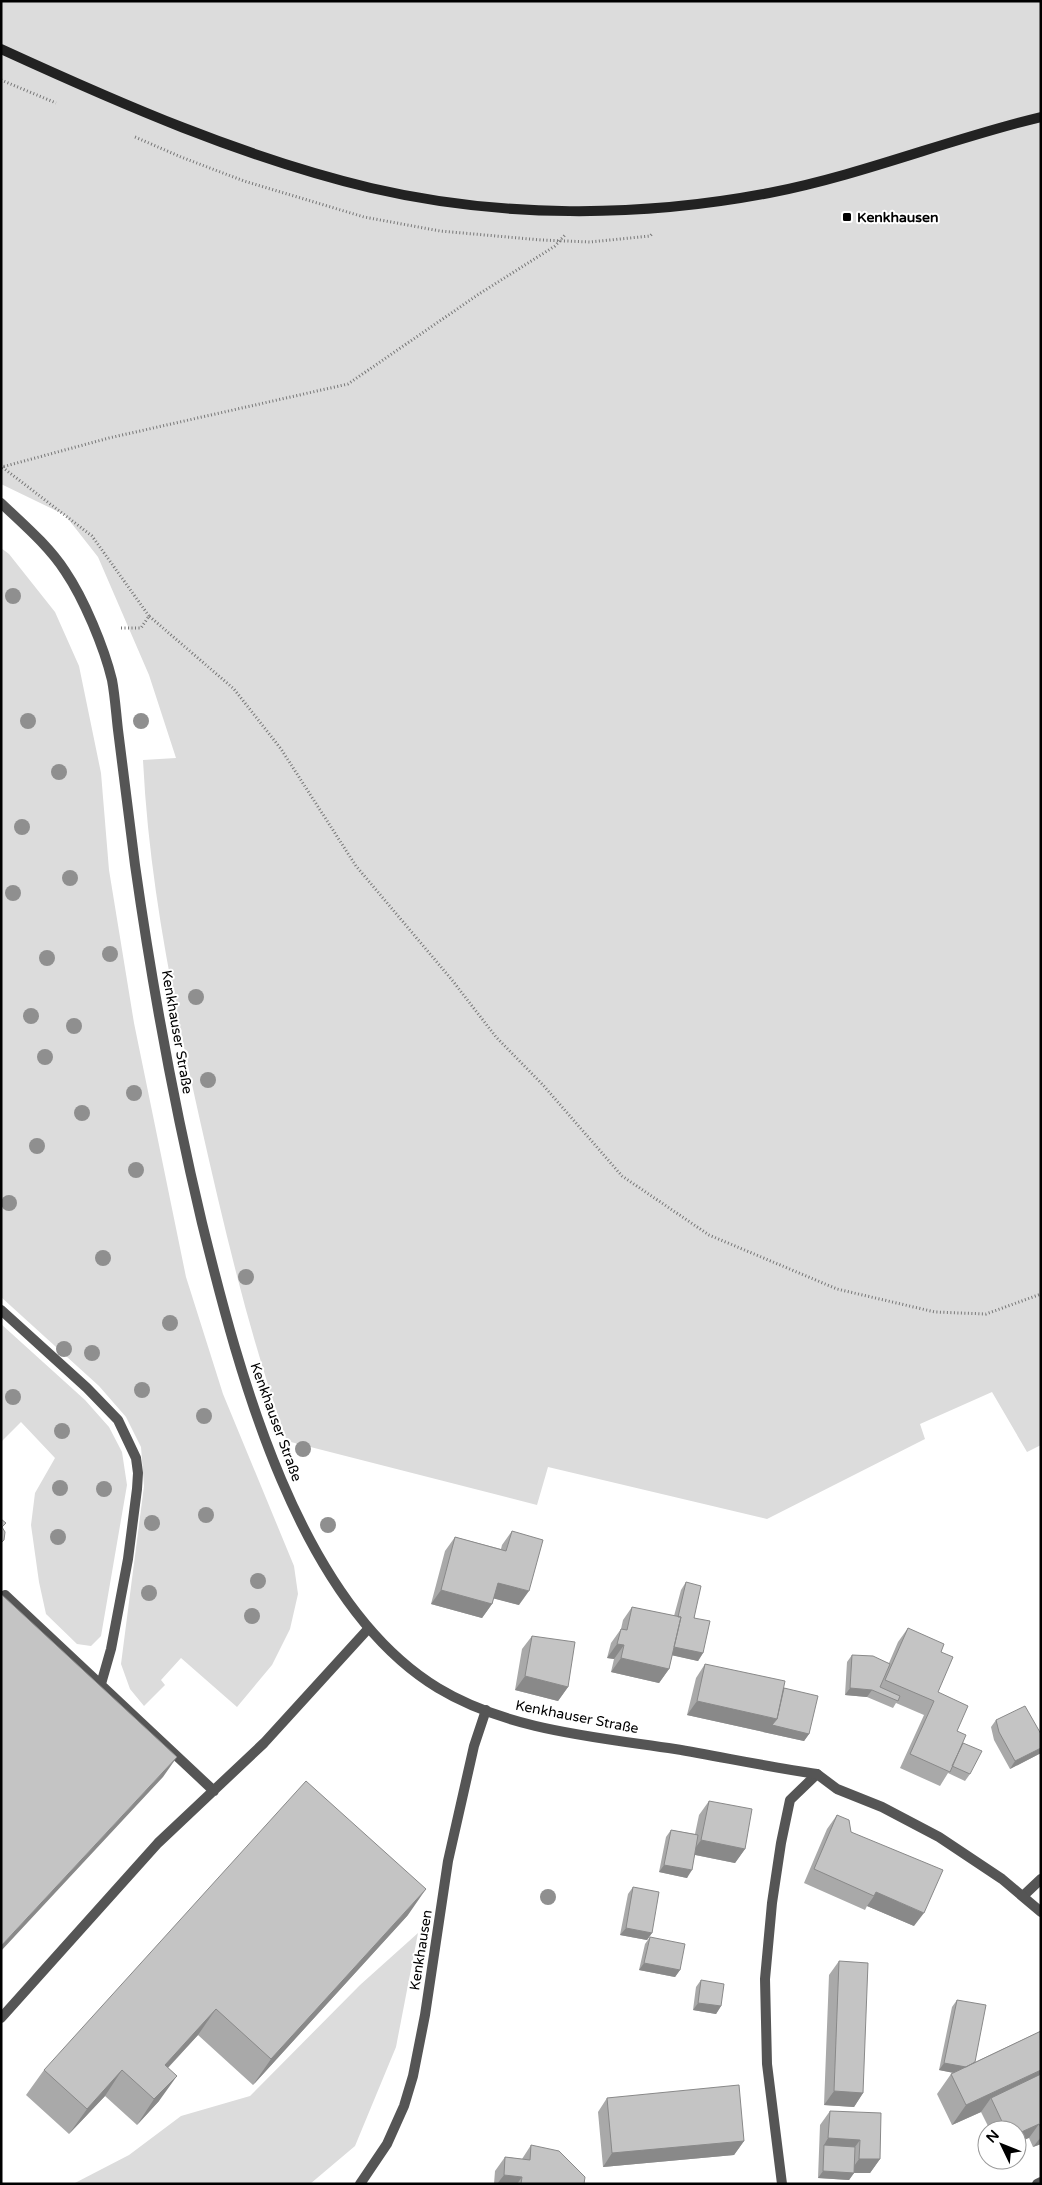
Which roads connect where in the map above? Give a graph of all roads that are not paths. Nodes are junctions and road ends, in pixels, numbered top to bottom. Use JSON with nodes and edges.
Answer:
{"nodes":[{"id":1,"x":1,"y":49,"type":"edge"},
{"id":2,"x":1041,"y":117,"type":"edge"},
{"id":3,"x":1,"y":503,"type":"edge"},
{"id":4,"x":1,"y":1310,"type":"edge"},
{"id":5,"x":5,"y":1595,"type":"edge"},
{"id":6,"x":368,"y":1629,"type":"junction"},
{"id":7,"x":101,"y":1684,"type":"junction"},
{"id":8,"x":486,"y":1710,"type":"junction"},
{"id":9,"x":817,"y":1774,"type":"junction"},
{"id":10,"x":214,"y":1791,"type":"junction"},
{"id":11,"x":1041,"y":1879,"type":"edge"},
{"id":12,"x":1023,"y":1896,"type":"junction"},
{"id":13,"x":1041,"y":1912,"type":"edge"},
{"id":14,"x":1,"y":2018,"type":"edge"},
{"id":15,"x":1041,"y":2182,"type":"edge"},
{"id":16,"x":360,"y":2184,"type":"edge"},
{"id":17,"x":782,"y":2184,"type":"edge"},
{"id":18,"x":1037,"y":2184,"type":"edge"}],
"edges":[{"from":1,"to":2,"type":"main road"},
{"from":3,"to":6,"type":"street","name":"Kenkhauser Straße"},
{"from":4,"to":7,"type":"street"},
{"from":5,"to":7,"type":"street"},
{"from":6,"to":8,"type":"street","name":"Kenkhauser Straße"},
{"from":6,"to":10,"type":"street"},
{"from":7,"to":10,"type":"street"},
{"from":8,"to":9,"type":"street","name":"Kenkhauser Straße"},
{"from":8,"to":16,"type":"street","name":"Kenkhausen"},
{"from":9,"to":12,"type":"street","name":"Kenkhauser Straße"},
{"from":9,"to":17,"type":"street"},
{"from":10,"to":14,"type":"street"},
{"from":11,"to":12,"type":"street"},
{"from":12,"to":13,"type":"street","name":"Kenkhauser Straße"},
{"from":15,"to":18,"type":"street"}]}
